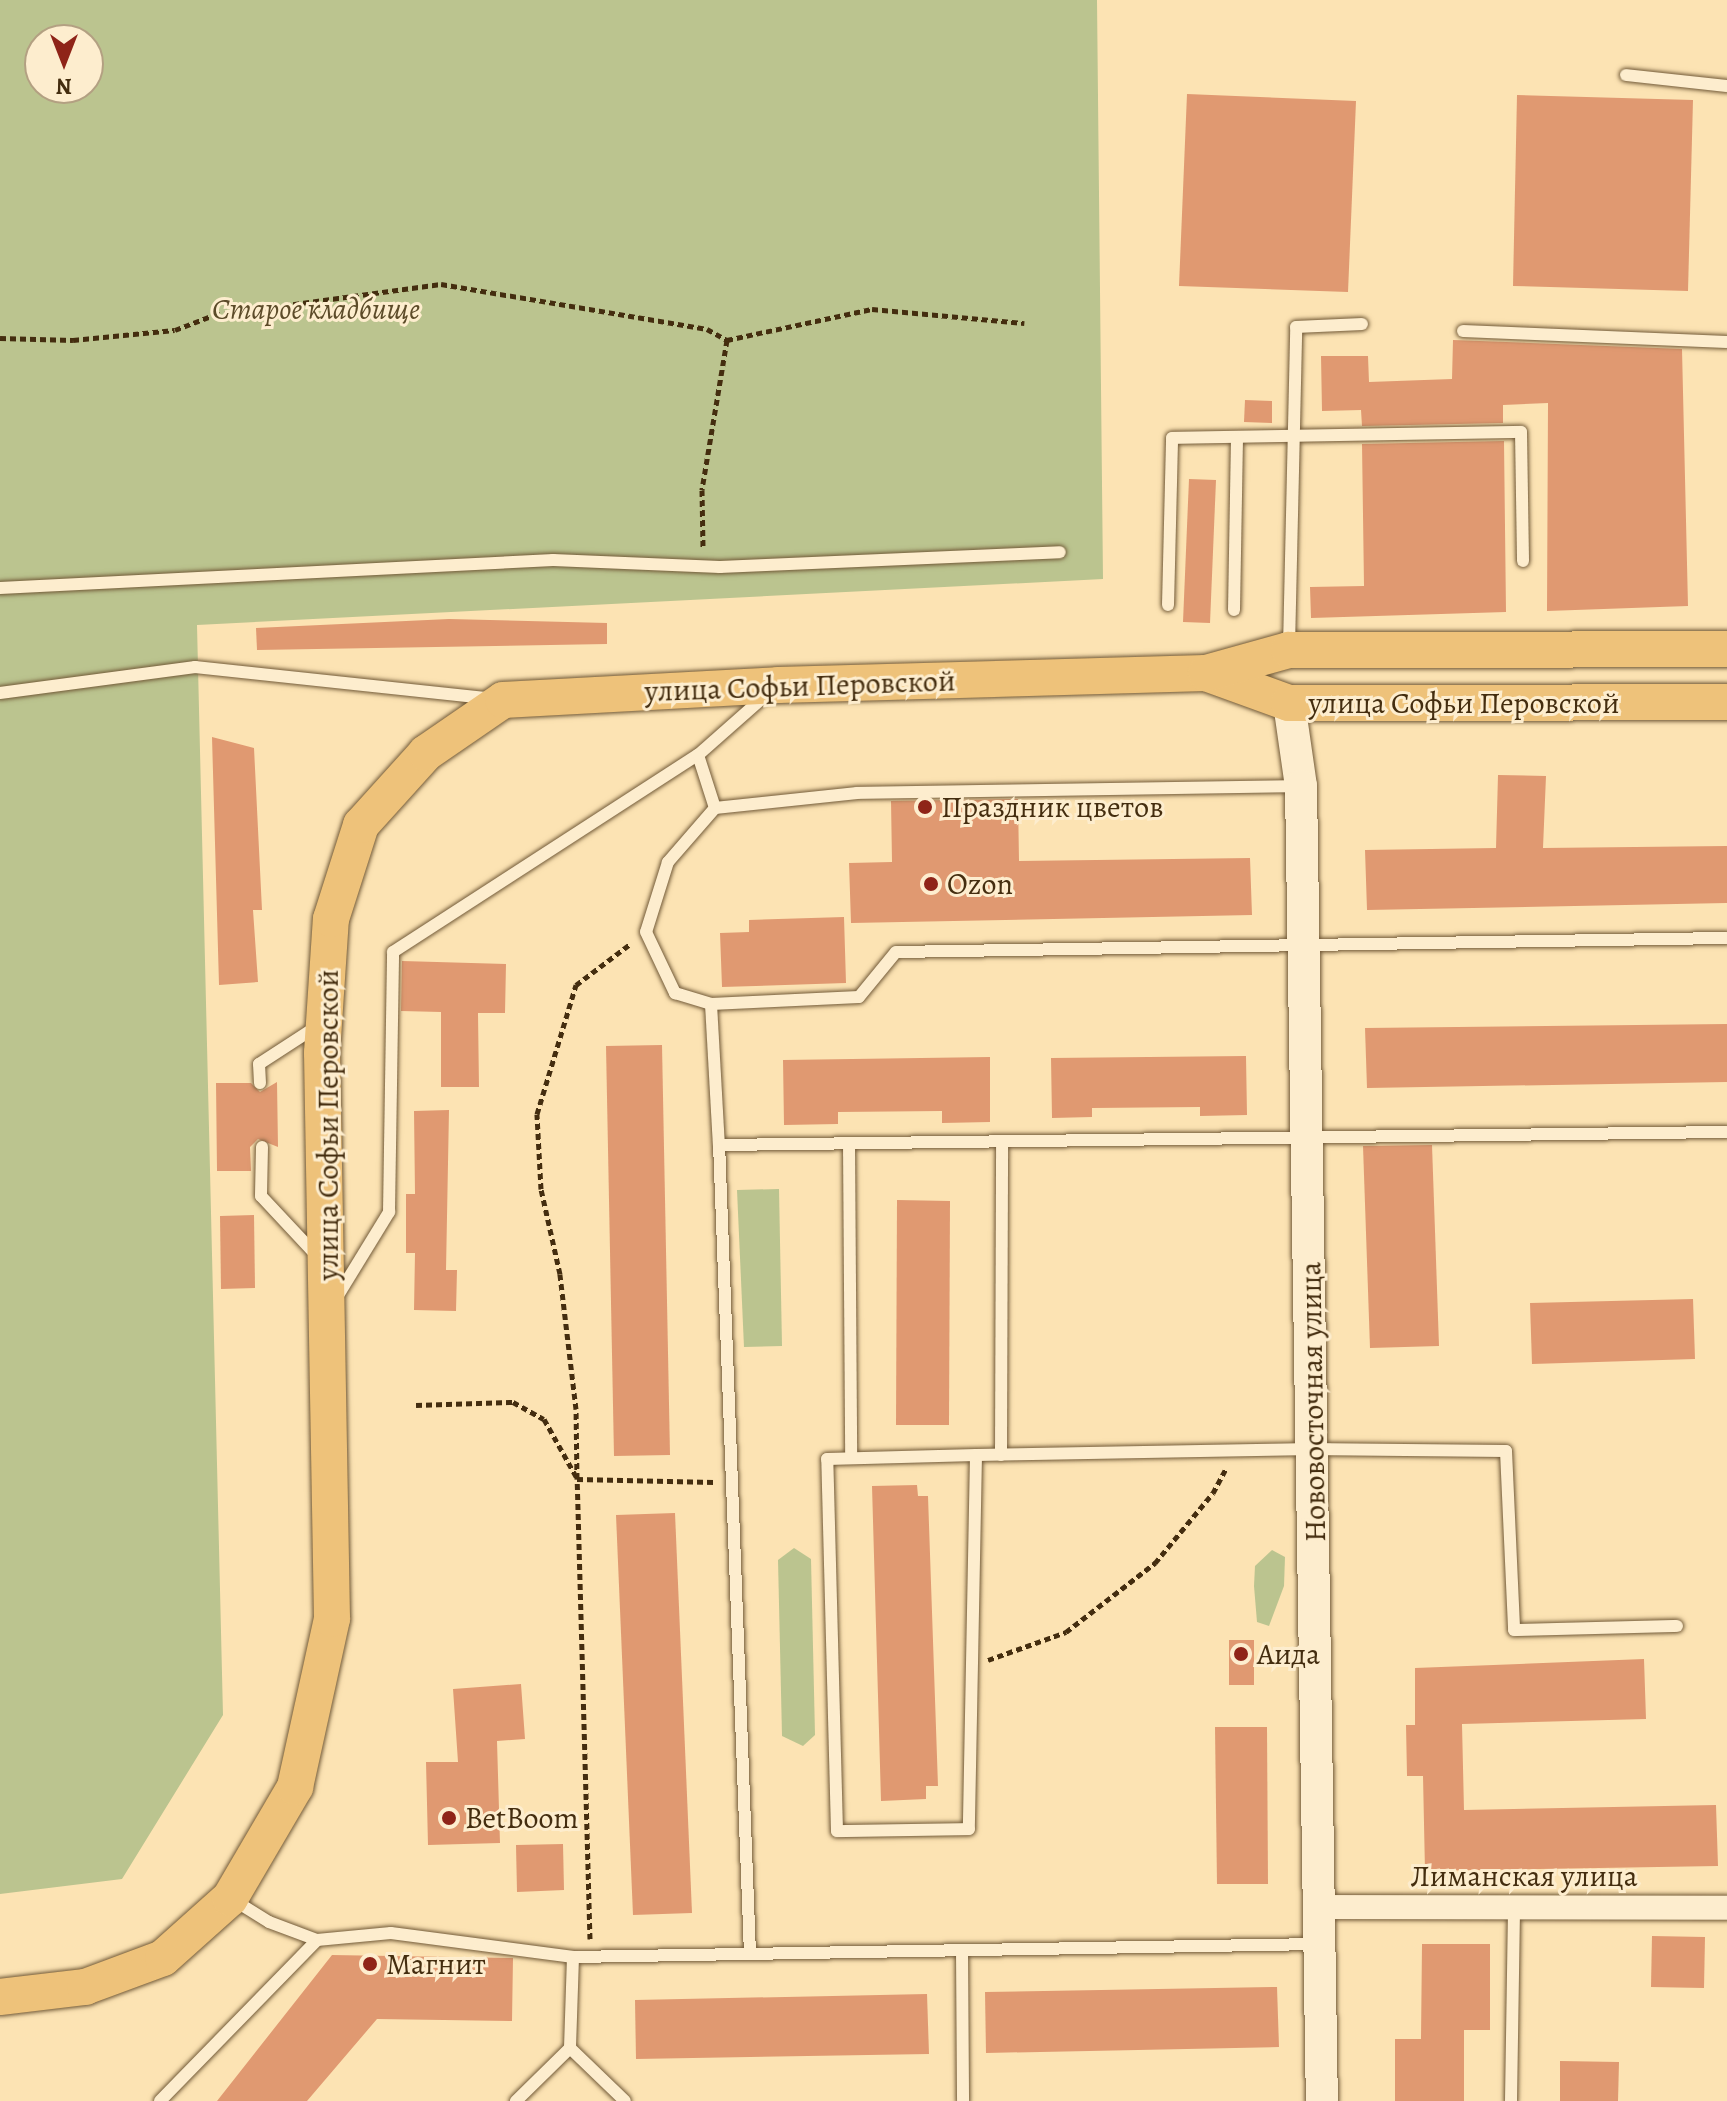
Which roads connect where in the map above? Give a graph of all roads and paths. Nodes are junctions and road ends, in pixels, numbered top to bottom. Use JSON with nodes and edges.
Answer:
{"nodes":[{"id":1,"x":1626,"y":75,"type":"dead end"},
{"id":2,"x":1727,"y":86,"type":"edge"},
{"id":3,"x":1024,"y":323,"type":"dead end"},
{"id":4,"x":1362,"y":324,"type":"dead end"},
{"id":5,"x":1463,"y":331,"type":"dead end"},
{"id":6,"x":0,"y":338,"type":"edge"},
{"id":7,"x":727,"y":340,"type":"junction"},
{"id":8,"x":1727,"y":342,"type":"edge"},
{"id":9,"x":1237,"y":438,"type":"junction"},
{"id":10,"x":1293,"y":438,"type":"junction"},
{"id":11,"x":1060,"y":552,"type":"dead end"},
{"id":12,"x":1523,"y":561,"type":"dead end"},
{"id":13,"x":703,"y":563,"type":"junction"},
{"id":14,"x":0,"y":588,"type":"edge"},
{"id":15,"x":1168,"y":605,"type":"dead end"},
{"id":16,"x":1234,"y":610,"type":"dead end"},
{"id":17,"x":1727,"y":649,"type":"edge"},
{"id":18,"x":1289,"y":650,"type":"junction"},
{"id":19,"x":1206,"y":673,"type":"junction"},
{"id":20,"x":778,"y":685,"type":"junction"},
{"id":21,"x":0,"y":693,"type":"edge"},
{"id":22,"x":503,"y":700,"type":"junction"},
{"id":23,"x":1727,"y":702,"type":"edge"},
{"id":24,"x":1289,"y":703,"type":"junction"},
{"id":25,"x":698,"y":755,"type":"junction"},
{"id":26,"x":1301,"y":786,"type":"junction"},
{"id":27,"x":715,"y":808,"type":"junction"},
{"id":28,"x":646,"y":932,"type":"junction"},
{"id":29,"x":1727,"y":938,"type":"edge"},
{"id":30,"x":1304,"y":941,"type":"junction"},
{"id":31,"x":711,"y":1004,"type":"junction"},
{"id":32,"x":322,"y":1023,"type":"junction"},
{"id":33,"x":260,"y":1083,"type":"dead end"},
{"id":34,"x":1727,"y":1132,"type":"edge"},
{"id":35,"x":1308,"y":1135,"type":"junction"},
{"id":36,"x":1002,"y":1141,"type":"junction"},
{"id":37,"x":849,"y":1143,"type":"junction"},
{"id":38,"x":719,"y":1145,"type":"junction"},
{"id":39,"x":262,"y":1147,"type":"dead end"},
{"id":40,"x":327,"y":1266,"type":"junction"},
{"id":41,"x":329,"y":1310,"type":"junction"},
{"id":42,"x":416,"y":1405,"type":"dead end"},
{"id":43,"x":1313,"y":1449,"type":"junction"},
{"id":44,"x":1235,"y":1450,"type":"junction"},
{"id":45,"x":976,"y":1455,"type":"junction"},
{"id":46,"x":1001,"y":1455,"type":"junction"},
{"id":47,"x":851,"y":1458,"type":"junction"},
{"id":48,"x":577,"y":1479,"type":"junction"},
{"id":49,"x":731,"y":1484,"type":"junction"},
{"id":50,"x":1677,"y":1626,"type":"dead end"},
{"id":51,"x":972,"y":1663,"type":"junction"},
{"id":52,"x":230,"y":1898,"type":"junction"},
{"id":53,"x":1321,"y":1907,"type":"junction"},
{"id":54,"x":1727,"y":1908,"type":"edge"},
{"id":55,"x":1514,"y":1909,"type":"junction"},
{"id":56,"x":317,"y":1940,"type":"junction"},
{"id":57,"x":1322,"y":1944,"type":"junction"},
{"id":58,"x":962,"y":1950,"type":"junction"},
{"id":59,"x":750,"y":1954,"type":"junction"},
{"id":60,"x":591,"y":1956,"type":"junction"},
{"id":61,"x":573,"y":1957,"type":"junction"},
{"id":62,"x":0,"y":1997,"type":"edge"},
{"id":63,"x":570,"y":2048,"type":"junction"},
{"id":64,"x":160,"y":2101,"type":"edge"},
{"id":65,"x":516,"y":2101,"type":"edge"},
{"id":66,"x":625,"y":2101,"type":"edge"},
{"id":67,"x":963,"y":2101,"type":"edge"},
{"id":68,"x":1322,"y":2101,"type":"edge"},
{"id":69,"x":1511,"y":2101,"type":"edge"}],
"edges":[{"from":1,"to":2,"type":"lane"},
{"from":3,"to":7,"type":"path"},
{"from":4,"to":10,"type":"lane"},
{"from":5,"to":8,"type":"lane"},
{"from":6,"to":7,"type":"path"},
{"from":7,"to":13,"type":"path"},
{"from":9,"to":10,"type":"lane"},
{"from":9,"to":15,"type":"lane"},
{"from":9,"to":16,"type":"lane"},
{"from":10,"to":12,"type":"lane"},
{"from":10,"to":18,"type":"lane"},
{"from":11,"to":13,"type":"lane"},
{"from":13,"to":14,"type":"lane"},
{"from":17,"to":18,"type":"main road","name":"улица Софьи Перовской"},
{"from":18,"to":19,"type":"main road","name":"улица Софьи Перовской"},
{"from":18,"to":24,"type":"main road"},
{"from":19,"to":20,"type":"main road","name":"улица Софьи Перовской"},
{"from":19,"to":24,"type":"main road","name":"улица Софьи Перовской"},
{"from":20,"to":22,"type":"main road","name":"улица Софьи Перовской"},
{"from":20,"to":25,"type":"lane"},
{"from":21,"to":22,"type":"lane"},
{"from":22,"to":32,"type":"main road","name":"улица Софьи Перовской"},
{"from":23,"to":24,"type":"main road","name":"улица Софьи Перовской"},
{"from":24,"to":26,"type":"main road","name":"Нововосточная улица"},
{"from":25,"to":27,"type":"lane"},
{"from":25,"to":41,"type":"lane"},
{"from":26,"to":27,"type":"lane"},
{"from":26,"to":30,"type":"main road","name":"Нововосточная улица"},
{"from":27,"to":28,"type":"lane"},
{"from":28,"to":31,"type":"lane"},
{"from":28,"to":48,"type":"path"},
{"from":29,"to":30,"type":"lane"},
{"from":30,"to":31,"type":"lane"},
{"from":30,"to":35,"type":"main road","name":"Нововосточная улица"},
{"from":31,"to":38,"type":"lane"},
{"from":32,"to":33,"type":"lane"},
{"from":32,"to":40,"type":"main road","name":"улица Софьи Перовской"},
{"from":34,"to":35,"type":"lane"},
{"from":35,"to":36,"type":"lane"},
{"from":35,"to":43,"type":"main road","name":"Нововосточная улица"},
{"from":36,"to":37,"type":"lane"},
{"from":36,"to":46,"type":"lane"},
{"from":37,"to":38,"type":"lane"},
{"from":37,"to":47,"type":"lane"},
{"from":38,"to":49,"type":"lane"},
{"from":39,"to":40,"type":"lane"},
{"from":40,"to":41,"type":"main road","name":"улица Софьи Перовской"},
{"from":41,"to":52,"type":"main road","name":"улица Софьи Перовской"},
{"from":42,"to":48,"type":"path"},
{"from":43,"to":44,"type":"lane"},
{"from":43,"to":50,"type":"lane"},
{"from":43,"to":53,"type":"main road","name":"Нововосточная улица"},
{"from":44,"to":46,"type":"lane"},
{"from":44,"to":51,"type":"path"},
{"from":45,"to":46,"type":"lane"},
{"from":45,"to":47,"type":"lane"},
{"from":45,"to":51,"type":"lane"},
{"from":47,"to":51,"type":"lane"},
{"from":48,"to":49,"type":"path"},
{"from":48,"to":60,"type":"path"},
{"from":49,"to":59,"type":"lane"},
{"from":52,"to":56,"type":"lane"},
{"from":52,"to":62,"type":"main road","name":"улица Софьи Перовской"},
{"from":53,"to":55,"type":"street","name":"Лиманская улица"},
{"from":53,"to":57,"type":"main road","name":"Нововосточная улица"},
{"from":54,"to":55,"type":"street","name":"Лиманская улица"},
{"from":55,"to":69,"type":"lane"},
{"from":56,"to":61,"type":"lane"},
{"from":56,"to":64,"type":"lane"},
{"from":57,"to":58,"type":"lane"},
{"from":57,"to":68,"type":"main road","name":"Нововосточная улица"},
{"from":58,"to":59,"type":"lane"},
{"from":58,"to":67,"type":"lane"},
{"from":59,"to":60,"type":"lane"},
{"from":60,"to":61,"type":"lane"},
{"from":61,"to":63,"type":"lane"},
{"from":63,"to":65,"type":"lane"},
{"from":63,"to":66,"type":"lane"}]}
